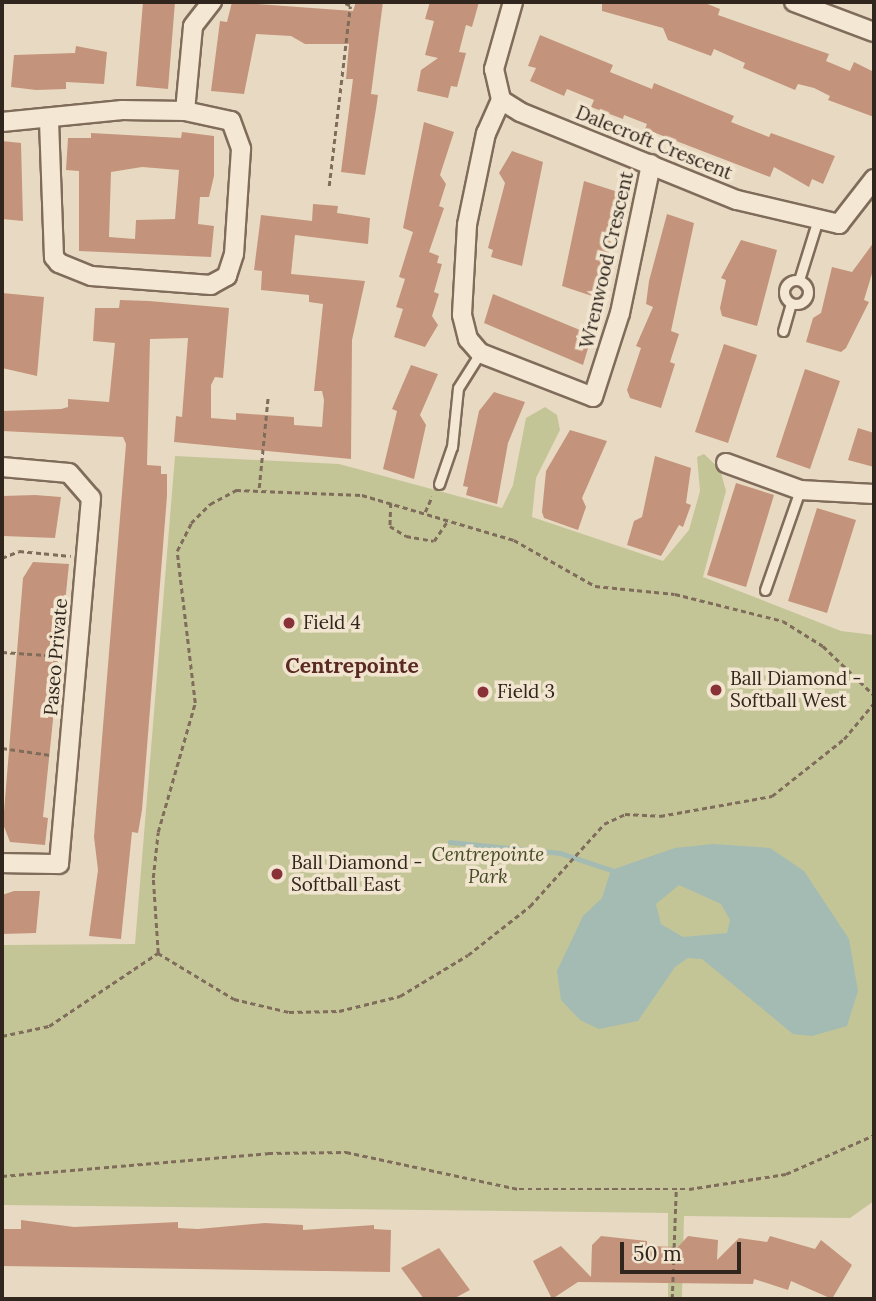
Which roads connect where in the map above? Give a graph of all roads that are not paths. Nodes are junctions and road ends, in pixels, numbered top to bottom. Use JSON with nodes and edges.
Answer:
{"nodes":[{"id":1,"x":212,"y":2,"type":"edge"},
{"id":2,"x":513,"y":2,"type":"edge"},
{"id":3,"x":794,"y":2,"type":"edge"},
{"id":4,"x":874,"y":32,"type":"edge"},
{"id":5,"x":502,"y":100,"type":"junction"},
{"id":6,"x":185,"y":111,"type":"junction"},
{"id":7,"x":49,"y":120,"type":"junction"},
{"id":8,"x":2,"y":122,"type":"edge"},
{"id":9,"x":651,"y":164,"type":"junction"},
{"id":10,"x":874,"y":179,"type":"edge"},
{"id":11,"x":817,"y":219,"type":"junction"},
{"id":12,"x":799,"y":279,"type":"junction"},
{"id":13,"x":792,"y":303,"type":"junction"},
{"id":14,"x":783,"y":331,"type":"dead end"},
{"id":15,"x":480,"y":353,"type":"junction"},
{"id":16,"x":726,"y":463,"type":"dead end"},
{"id":17,"x":2,"y":467,"type":"edge"},
{"id":18,"x":439,"y":484,"type":"road end"},
{"id":19,"x":800,"y":489,"type":"junction"},
{"id":20,"x":874,"y":494,"type":"edge"},
{"id":21,"x":765,"y":590,"type":"dead end"},
{"id":22,"x":2,"y":863,"type":"edge"}],
"edges":[{"from":1,"to":6,"type":"street"},
{"from":2,"to":5,"type":"street"},
{"from":3,"to":4,"type":"street"},
{"from":5,"to":9,"type":"street","name":"Dalecroft Crescent"},
{"from":5,"to":15,"type":"street"},
{"from":6,"to":7,"type":"street"},
{"from":6,"to":7,"type":"street"},
{"from":7,"to":8,"type":"street"},
{"from":9,"to":11,"type":"street","name":"Dalecroft Crescent"},
{"from":9,"to":15,"type":"street","name":"Wrenwood Crescent"},
{"from":10,"to":11,"type":"street","name":"Dalecroft Crescent"},
{"from":11,"to":12,"type":"lane"},
{"from":12,"to":13,"type":"lane"},
{"from":12,"to":13,"type":"lane"},
{"from":13,"to":14,"type":"lane"},
{"from":15,"to":18,"type":"lane"},
{"from":16,"to":19,"type":"street"},
{"from":17,"to":22,"type":"street","name":"Paseo Private"},
{"from":19,"to":20,"type":"street"},
{"from":19,"to":21,"type":"lane"}]}
